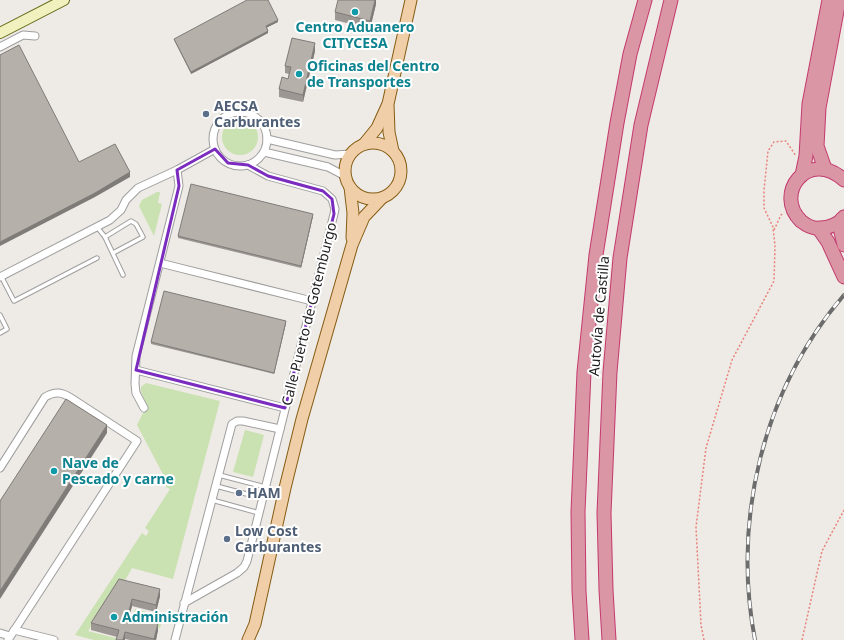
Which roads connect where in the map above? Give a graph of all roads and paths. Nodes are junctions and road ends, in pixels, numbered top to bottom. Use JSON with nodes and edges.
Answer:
{"nodes":[{"id":1,"x":64,"y":0,"type":"edge"},
{"id":2,"x":411,"y":0,"type":"edge"},
{"id":3,"x":640,"y":0,"type":"edge"},
{"id":4,"x":645,"y":0,"type":"edge"},
{"id":5,"x":671,"y":0,"type":"edge"},
{"id":6,"x":829,"y":0,"type":"edge"},
{"id":7,"x":839,"y":0,"type":"edge"},
{"id":8,"x":0,"y":33,"type":"edge"},
{"id":9,"x":34,"y":36,"type":"dead end"},
{"id":10,"x":0,"y":48,"type":"edge"},
{"id":11,"x":630,"y":54,"type":"junction"},
{"id":12,"x":388,"y":104,"type":"junction"},
{"id":13,"x":267,"y":139,"type":"junction"},
{"id":14,"x":364,"y":144,"type":"junction"},
{"id":15,"x":215,"y":149,"type":"junction"},
{"id":16,"x":393,"y":151,"type":"junction"},
{"id":17,"x":264,"y":152,"type":"junction"},
{"id":18,"x":350,"y":154,"type":"junction"},
{"id":19,"x":796,"y":157,"type":"dead end"},
{"id":20,"x":248,"y":165,"type":"junction"},
{"id":21,"x":177,"y":170,"type":"junction"},
{"id":22,"x":837,"y":174,"type":"edge"},
{"id":23,"x":802,"y":175,"type":"junction"},
{"id":24,"x":345,"y":176,"type":"junction"},
{"id":25,"x":350,"y":187,"type":"junction"},
{"id":26,"x":382,"y":198,"type":"junction"},
{"id":27,"x":792,"y":208,"type":"junction"},
{"id":28,"x":843,"y":218,"type":"edge"},
{"id":29,"x":97,"y":226,"type":"junction"},
{"id":30,"x":819,"y":228,"type":"junction"},
{"id":31,"x":773,"y":232,"type":"junction"},
{"id":32,"x":105,"y":237,"type":"junction"},
{"id":33,"x":352,"y":245,"type":"junction"},
{"id":34,"x":844,"y":245,"type":"edge"},
{"id":35,"x":113,"y":253,"type":"junction"},
{"id":36,"x":97,"y":258,"type":"dead end"},
{"id":37,"x":160,"y":263,"type":"junction"},
{"id":38,"x":841,"y":269,"type":"edge"},
{"id":39,"x":124,"y":275,"type":"dead end"},
{"id":40,"x":0,"y":277,"type":"edge"},
{"id":41,"x":312,"y":301,"type":"junction"},
{"id":42,"x":0,"y":315,"type":"edge"},
{"id":43,"x":0,"y":333,"type":"edge"},
{"id":44,"x":136,"y":370,"type":"junction"},
{"id":45,"x":144,"y":408,"type":"dead end"},
{"id":46,"x":285,"y":408,"type":"junction"},
{"id":47,"x":280,"y":429,"type":"junction"},
{"id":48,"x":0,"y":468,"type":"edge"},
{"id":49,"x":219,"y":475,"type":"junction"},
{"id":50,"x":216,"y":486,"type":"junction"},
{"id":51,"x":265,"y":487,"type":"junction"},
{"id":52,"x":262,"y":498,"type":"junction"},
{"id":53,"x":212,"y":500,"type":"junction"},
{"id":54,"x":844,"y":510,"type":"edge"},
{"id":55,"x":259,"y":513,"type":"junction"},
{"id":56,"x":184,"y":604,"type":"junction"},
{"id":57,"x":255,"y":624,"type":"junction"},
{"id":58,"x":0,"y":632,"type":"edge"},
{"id":59,"x":10,"y":636,"type":"edge"},
{"id":60,"x":54,"y":640,"type":"edge"},
{"id":61,"x":175,"y":640,"type":"edge"},
{"id":62,"x":248,"y":640,"type":"edge"},
{"id":63,"x":255,"y":640,"type":"edge"},
{"id":64,"x":582,"y":640,"type":"edge"},
{"id":65,"x":609,"y":640,"type":"edge"},
{"id":66,"x":704,"y":640,"type":"edge"},
{"id":67,"x":802,"y":640,"type":"edge"}],
"edges":[{"from":1,"to":8,"type":"street"},
{"from":2,"to":12,"type":"main road"},
{"from":3,"to":11,"type":"highway"},
{"from":4,"to":11,"type":"highway","name":"Autovía de Castilla"},
{"from":5,"to":65,"type":"highway","name":"Autovía de Castilla"},
{"from":6,"to":23,"type":"highway"},
{"from":7,"to":22,"type":"highway"},
{"from":9,"to":10,"type":"street"},
{"from":11,"to":64,"type":"highway","name":"Autovía de Castilla"},
{"from":12,"to":14,"type":"main road"},
{"from":12,"to":16,"type":"main road"},
{"from":13,"to":15,"type":"street"},
{"from":13,"to":17,"type":"street"},
{"from":13,"to":18,"type":"street"},
{"from":14,"to":16,"type":"main road"},
{"from":14,"to":18,"type":"main road"},
{"from":15,"to":20,"type":"street"},
{"from":15,"to":21,"type":"street"},
{"from":16,"to":26,"type":"main road"},
{"from":17,"to":20,"type":"street"},
{"from":17,"to":24,"type":"street"},
{"from":18,"to":24,"type":"main road"},
{"from":19,"to":31,"type":"path"},
{"from":20,"to":41,"type":"street","name":"Calle Puerto de Gotemburgo"},
{"from":21,"to":29,"type":"street"},
{"from":21,"to":37,"type":"street"},
{"from":22,"to":23,"type":"highway"},
{"from":23,"to":27,"type":"highway"},
{"from":24,"to":25,"type":"main road"},
{"from":25,"to":26,"type":"main road"},
{"from":25,"to":33,"type":"main road"},
{"from":26,"to":33,"type":"main road"},
{"from":27,"to":30,"type":"highway"},
{"from":27,"to":31,"type":"path"},
{"from":28,"to":30,"type":"highway"},
{"from":28,"to":34,"type":"highway"},
{"from":29,"to":32,"type":"lane"},
{"from":29,"to":40,"type":"street"},
{"from":30,"to":38,"type":"highway"},
{"from":31,"to":66,"type":"path"},
{"from":32,"to":35,"type":"lane"},
{"from":32,"to":35,"type":"lane"},
{"from":33,"to":57,"type":"main road"},
{"from":35,"to":39,"type":"lane"},
{"from":36,"to":40,"type":"lane"},
{"from":37,"to":41,"type":"street"},
{"from":37,"to":44,"type":"street"},
{"from":41,"to":46,"type":"street","name":"Calle Puerto de Gotemburgo"},
{"from":42,"to":43,"type":"lane"},
{"from":44,"to":45,"type":"street"},
{"from":44,"to":46,"type":"street"},
{"from":46,"to":47,"type":"street","name":"Calle Puerto de Gotemburgo"},
{"from":47,"to":49,"type":"street"},
{"from":47,"to":51,"type":"street","name":"Calle Puerto de Gotemburgo"},
{"from":48,"to":59,"type":"street"},
{"from":49,"to":50,"type":"street"},
{"from":49,"to":51,"type":"lane"},
{"from":50,"to":52,"type":"lane"},
{"from":50,"to":53,"type":"street"},
{"from":51,"to":52,"type":"street","name":"Calle Puerto de Gotemburgo"},
{"from":52,"to":55,"type":"street","name":"Calle Puerto de Gotemburgo"},
{"from":53,"to":55,"type":"lane"},
{"from":53,"to":56,"type":"street"},
{"from":54,"to":67,"type":"path"},
{"from":55,"to":56,"type":"street","name":"Calle Puerto de Gotemburgo"},
{"from":56,"to":61,"type":"street"},
{"from":57,"to":62,"type":"main road"},
{"from":57,"to":63,"type":"main road"},
{"from":58,"to":59,"type":"street"},
{"from":59,"to":60,"type":"street"}]}
